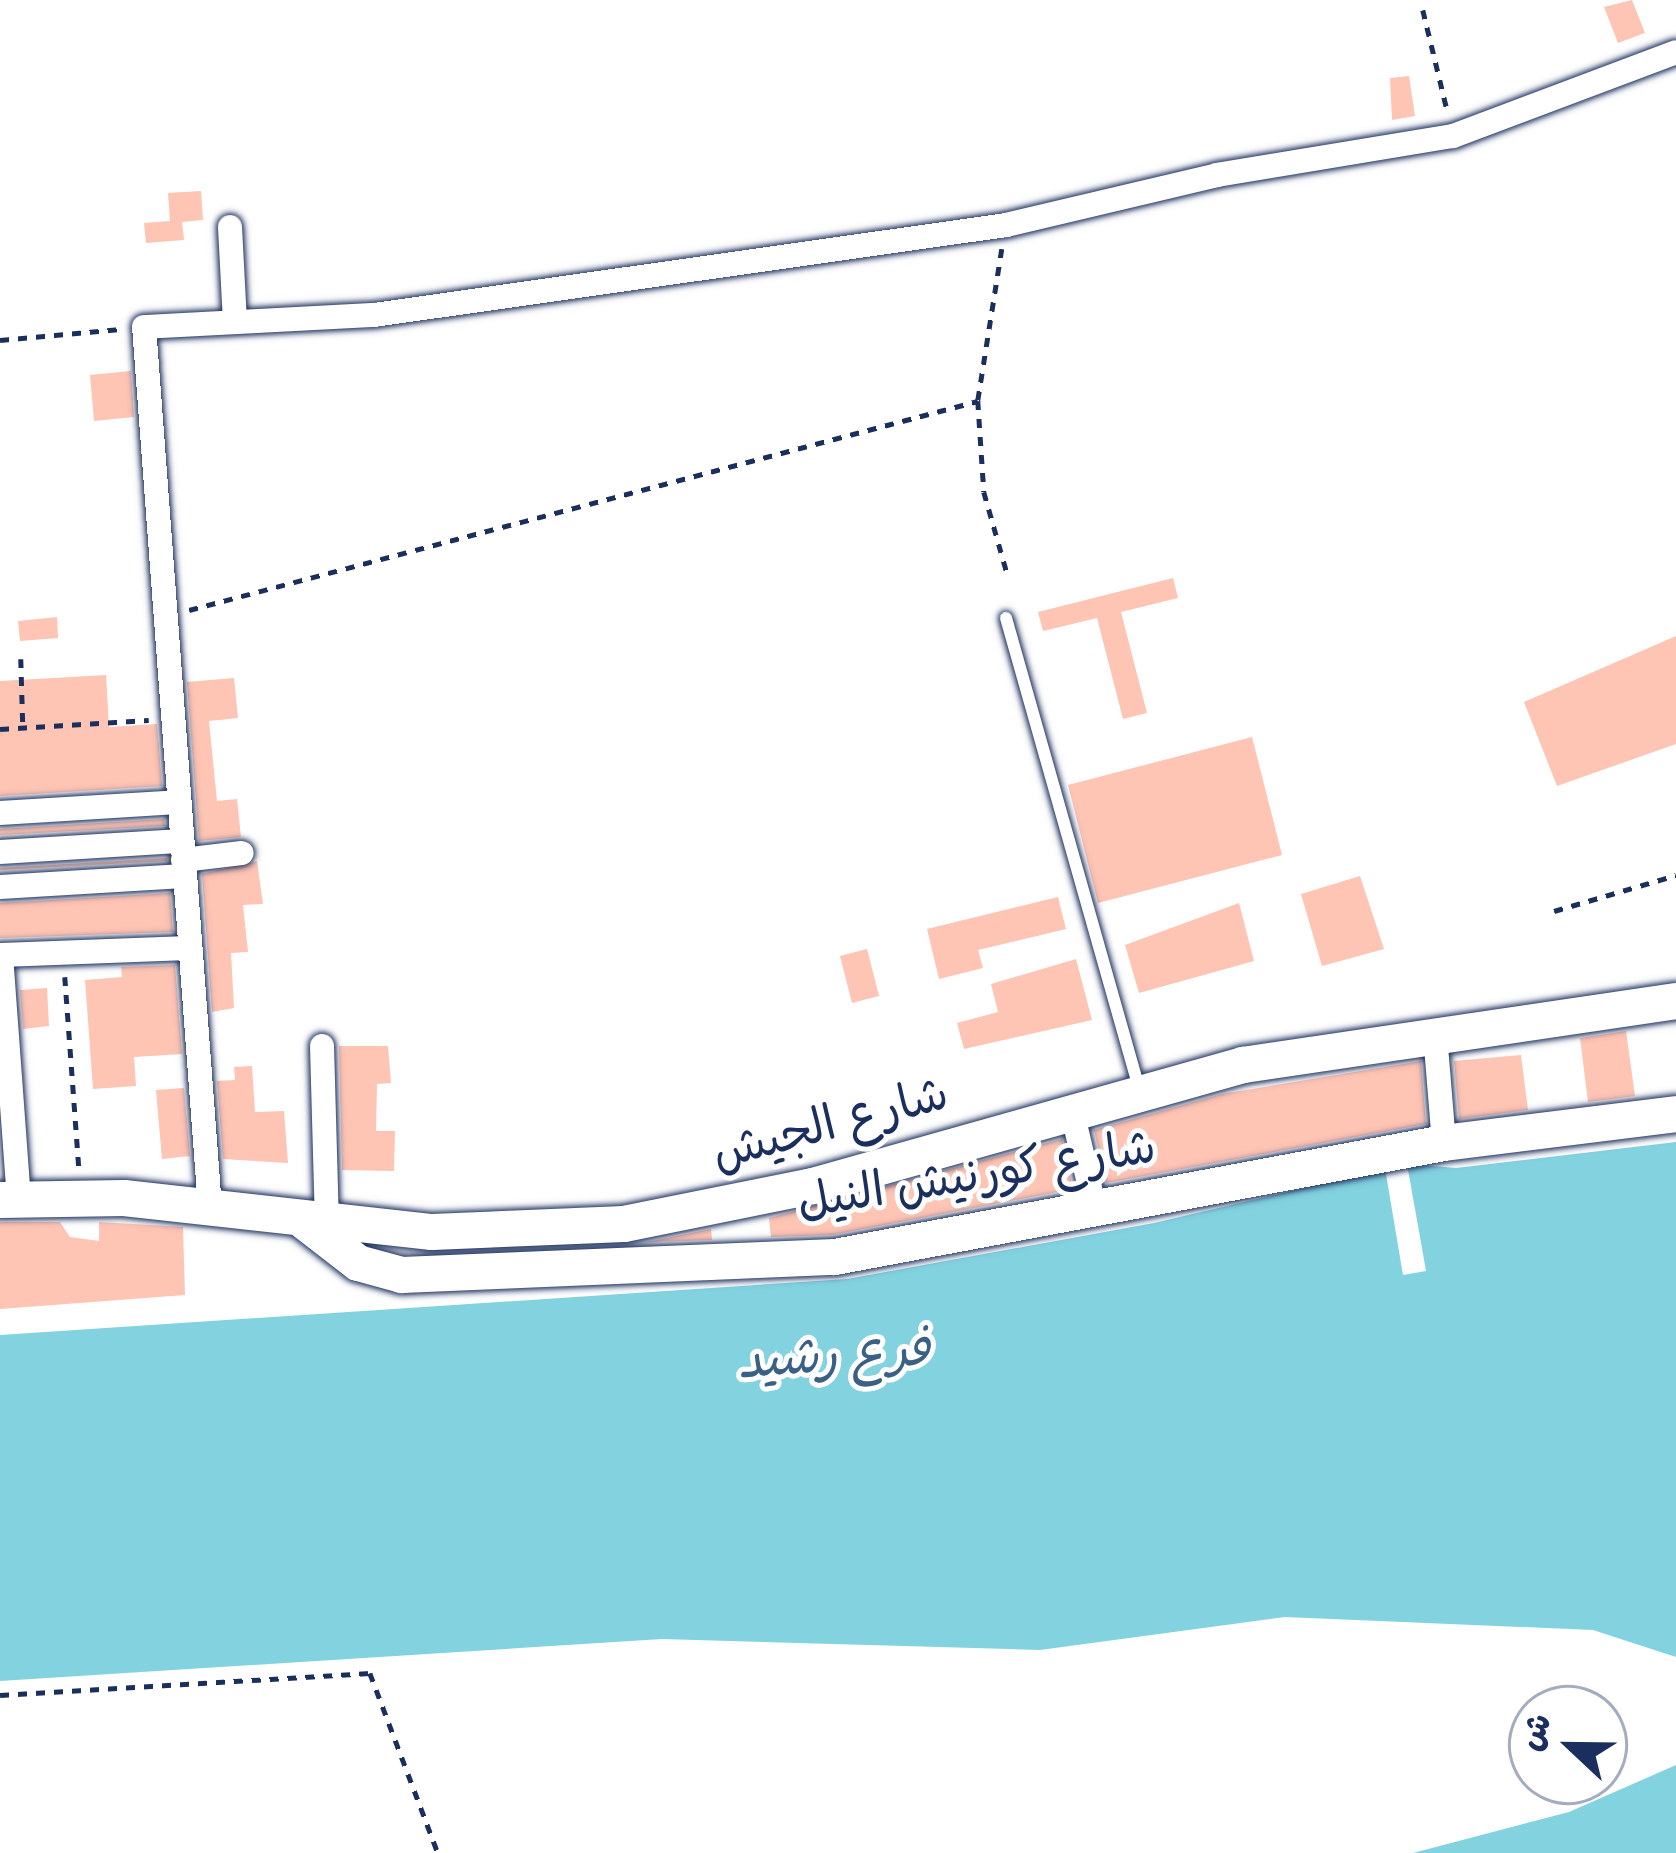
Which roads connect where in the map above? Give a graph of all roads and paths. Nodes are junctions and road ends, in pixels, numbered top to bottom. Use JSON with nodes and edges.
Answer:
{"nodes":[{"id":1,"x":1423,"y":10,"type":"dead end"},
{"id":2,"x":1676,"y":52,"type":"edge"},
{"id":3,"x":1453,"y":136,"type":"junction"},
{"id":4,"x":1006,"y":225,"type":"junction"},
{"id":5,"x":230,"y":227,"type":"dead end"},
{"id":6,"x":236,"y":321,"type":"junction"},
{"id":7,"x":144,"y":327,"type":"junction"},
{"id":8,"x":0,"y":340,"type":"edge"},
{"id":9,"x":978,"y":400,"type":"junction"},
{"id":10,"x":1006,"y":573,"type":"dead end"},
{"id":11,"x":165,"y":617,"type":"junction"},
{"id":12,"x":1006,"y":618,"type":"dead end"},
{"id":13,"x":20,"y":659,"type":"dead end"},
{"id":14,"x":173,"y":718,"type":"junction"},
{"id":15,"x":23,"y":728,"type":"junction"},
{"id":16,"x":0,"y":729,"type":"edge"},
{"id":17,"x":178,"y":802,"type":"junction"},
{"id":18,"x":0,"y":813,"type":"edge"},
{"id":19,"x":0,"y":852,"type":"edge"},
{"id":20,"x":242,"y":853,"type":"dead end"},
{"id":21,"x":183,"y":859,"type":"junction"},
{"id":22,"x":1676,"y":875,"type":"edge"},
{"id":23,"x":0,"y":887,"type":"edge"},
{"id":24,"x":1554,"y":911,"type":"dead end"},
{"id":25,"x":190,"y":949,"type":"junction"},
{"id":26,"x":64,"y":953,"type":"junction"},
{"id":27,"x":1,"y":955,"type":"edge"},
{"id":28,"x":1676,"y":1001,"type":"edge"},
{"id":29,"x":1435,"y":1034,"type":"junction"},
{"id":30,"x":322,"y":1046,"type":"dead end"},
{"id":31,"x":1141,"y":1093,"type":"junction"},
{"id":32,"x":1072,"y":1112,"type":"junction"},
{"id":33,"x":1676,"y":1114,"type":"edge"},
{"id":34,"x":1444,"y":1143,"type":"junction"},
{"id":35,"x":81,"y":1196,"type":"junction"},
{"id":36,"x":9,"y":1199,"type":"edge"},
{"id":37,"x":210,"y":1208,"type":"junction"},
{"id":38,"x":1095,"y":1209,"type":"junction"},
{"id":39,"x":316,"y":1223,"type":"junction"},
{"id":40,"x":0,"y":1695,"type":"edge"},
{"id":41,"x":438,"y":1853,"type":"edge"}],
"edges":[{"from":1,"to":3,"type":"path"},
{"from":2,"to":3,"type":"street"},
{"from":3,"to":4,"type":"street"},
{"from":4,"to":6,"type":"street"},
{"from":4,"to":9,"type":"path"},
{"from":5,"to":6,"type":"street"},
{"from":6,"to":7,"type":"street"},
{"from":7,"to":8,"type":"path"},
{"from":7,"to":11,"type":"street"},
{"from":9,"to":10,"type":"path"},
{"from":9,"to":11,"type":"path"},
{"from":11,"to":14,"type":"street"},
{"from":12,"to":31,"type":"lane"},
{"from":13,"to":15,"type":"path"},
{"from":14,"to":15,"type":"path"},
{"from":14,"to":17,"type":"street"},
{"from":15,"to":16,"type":"path"},
{"from":17,"to":18,"type":"street"},
{"from":17,"to":21,"type":"street"},
{"from":19,"to":21,"type":"street"},
{"from":20,"to":21,"type":"street"},
{"from":21,"to":23,"type":"street"},
{"from":21,"to":25,"type":"street"},
{"from":22,"to":24,"type":"path"},
{"from":25,"to":26,"type":"street"},
{"from":25,"to":37,"type":"street"},
{"from":26,"to":27,"type":"street"},
{"from":26,"to":35,"type":"path"},
{"from":27,"to":36,"type":"street"},
{"from":28,"to":29,"type":"main road","name":"شارع الجيش"},
{"from":29,"to":31,"type":"main road","name":"شارع الجيش"},
{"from":29,"to":34,"type":"street"},
{"from":30,"to":39,"type":"street"},
{"from":31,"to":32,"type":"main road","name":"شارع الجيش"},
{"from":32,"to":38,"type":"street"},
{"from":32,"to":39,"type":"main road","name":"شارع الجيش"},
{"from":33,"to":34,"type":"main road","name":"شارع كورنيش النيل"},
{"from":34,"to":38,"type":"main road","name":"شارع كورنيش النيل"},
{"from":35,"to":36,"type":"main road","name":"شارع الجيش"},
{"from":35,"to":37,"type":"main road","name":"شارع الجيش"},
{"from":37,"to":39,"type":"main road","name":"شارع الجيش"},
{"from":38,"to":39,"type":"main road","name":"شارع كورنيش النيل"},
{"from":40,"to":41,"type":"path"}]}
